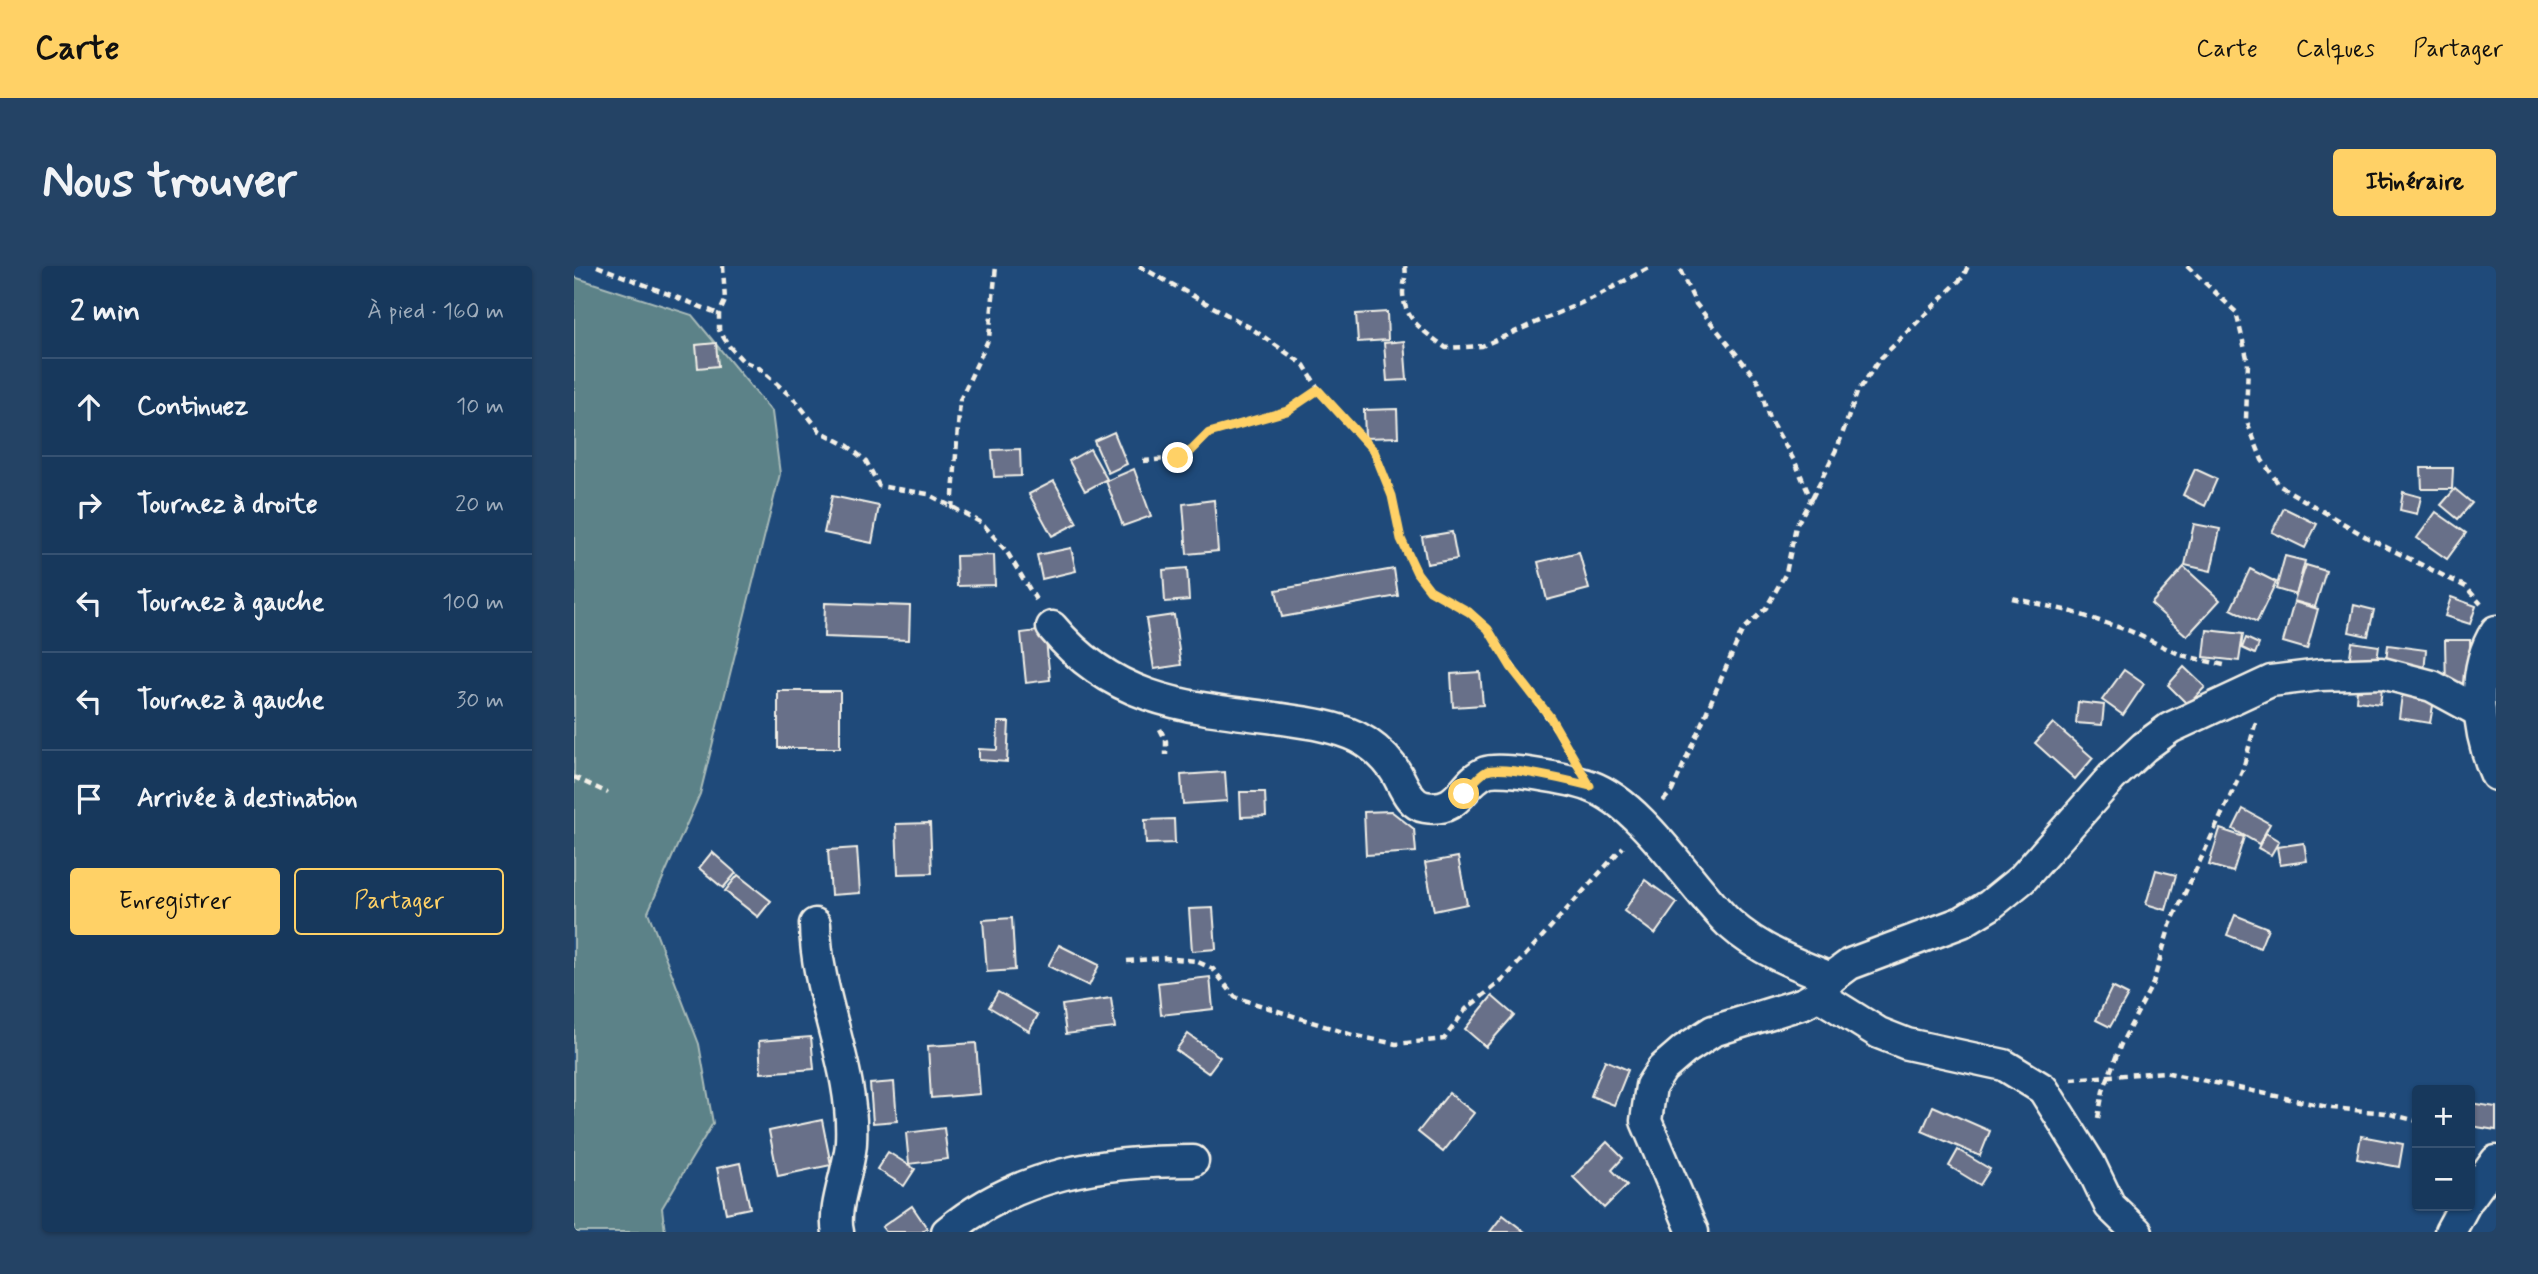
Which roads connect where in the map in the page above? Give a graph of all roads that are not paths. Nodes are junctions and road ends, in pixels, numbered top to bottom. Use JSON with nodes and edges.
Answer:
{"nodes":[{"id":1,"x":2492,"y":622,"type":"edge"},
{"id":2,"x":1052,"y":627,"type":"road end"},
{"id":3,"x":2480,"y":712,"type":"junction"},
{"id":4,"x":2496,"y":775,"type":"edge"},
{"id":5,"x":815,"y":924,"type":"dead end"},
{"id":6,"x":1825,"y":986,"type":"junction"},
{"id":7,"x":1193,"y":1161,"type":"dead end"},
{"id":8,"x":2496,"y":1161,"type":"edge"},
{"id":9,"x":2475,"y":1190,"type":"edge"},
{"id":10,"x":2460,"y":1211,"type":"edge"},
{"id":11,"x":838,"y":1232,"type":"edge"},
{"id":12,"x":947,"y":1232,"type":"edge"},
{"id":13,"x":1693,"y":1232,"type":"edge"},
{"id":14,"x":2137,"y":1232,"type":"edge"},
{"id":15,"x":2450,"y":1232,"type":"edge"}],
"edges":[{"from":1,"to":3,"type":"street"},
{"from":2,"to":6,"type":"street"},
{"from":3,"to":4,"type":"street"},
{"from":3,"to":6,"type":"street"},
{"from":5,"to":11,"type":"street"},
{"from":6,"to":13,"type":"street"},
{"from":6,"to":14,"type":"street"},
{"from":7,"to":12,"type":"street"},
{"from":8,"to":9,"type":"street"},
{"from":10,"to":15,"type":"street"}]}
